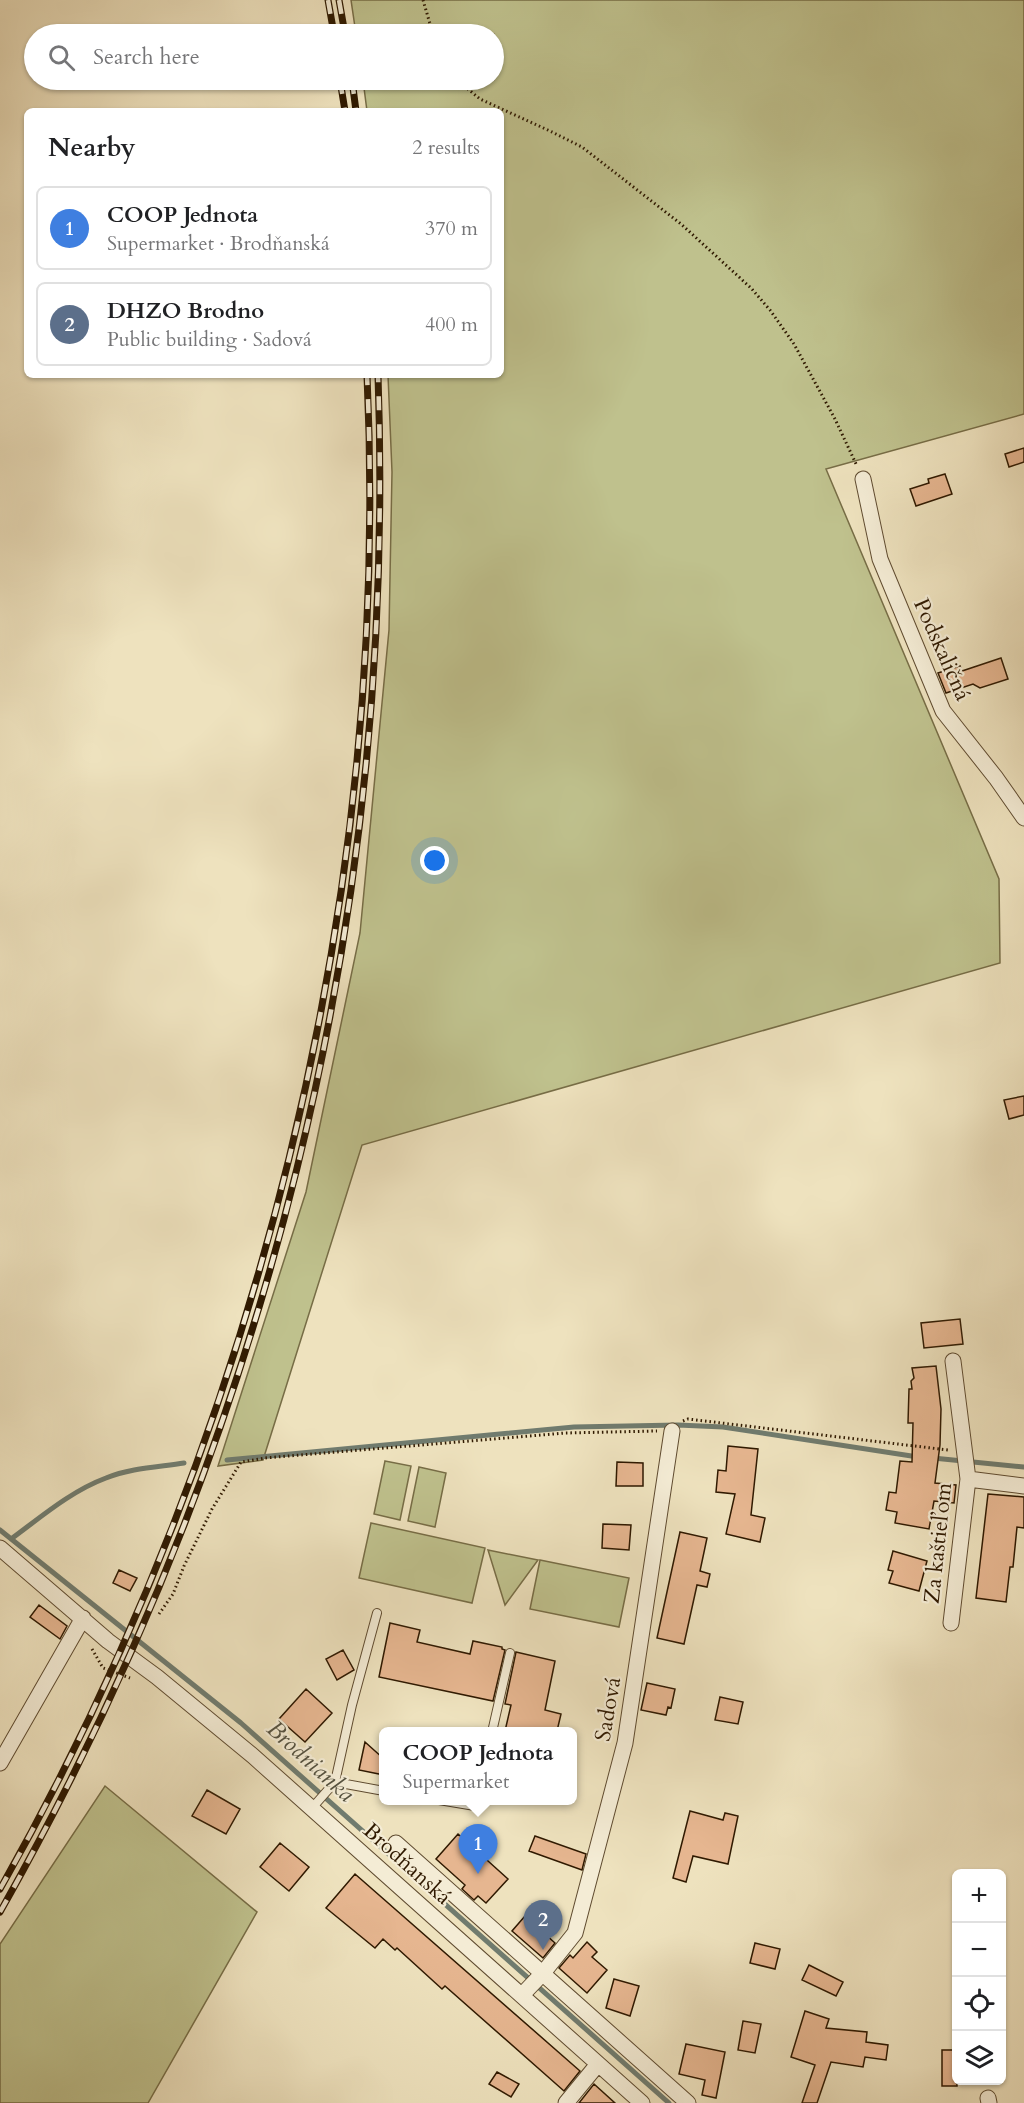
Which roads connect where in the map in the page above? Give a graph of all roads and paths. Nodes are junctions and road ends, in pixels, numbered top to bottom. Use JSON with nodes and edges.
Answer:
{"nodes":[{"id":1,"x":423,"y":0,"type":"edge"},
{"id":2,"x":431,"y":24,"type":"edge"},
{"id":3,"x":469,"y":90,"type":"edge"},
{"id":4,"x":500,"y":108,"type":"edge"},
{"id":5,"x":504,"y":110,"type":"edge"},
{"id":6,"x":863,"y":479,"type":"joint"},
{"id":7,"x":1024,"y":818,"type":"edge"},
{"id":8,"x":953,"y":1361,"type":"dead end"},
{"id":9,"x":677,"y":1427,"type":"junction"},
{"id":10,"x":966,"y":1463,"type":"junction"},
{"id":11,"x":1024,"y":1486,"type":"edge"},
{"id":12,"x":0,"y":1548,"type":"edge"},
{"id":13,"x":377,"y":1613,"type":"dead end"},
{"id":14,"x":159,"y":1614,"type":"dead end"},
{"id":15,"x":83,"y":1618,"type":"junction"},
{"id":16,"x":951,"y":1623,"type":"dead end"},
{"id":17,"x":510,"y":1653,"type":"dead end"},
{"id":18,"x":493,"y":1727,"type":"edge"},
{"id":19,"x":0,"y":1763,"type":"edge"},
{"id":20,"x":335,"y":1782,"type":"junction"},
{"id":21,"x":379,"y":1790,"type":"edge"},
{"id":22,"x":315,"y":1805,"type":"junction"},
{"id":23,"x":396,"y":1843,"type":"dead end"},
{"id":24,"x":533,"y":1984,"type":"junction"},
{"id":25,"x":598,"y":2064,"type":"junction"},
{"id":26,"x":566,"y":2103,"type":"edge"},
{"id":27,"x":642,"y":2103,"type":"edge"},
{"id":28,"x":688,"y":2103,"type":"edge"}],
"edges":[{"from":1,"to":2,"type":"path"},
{"from":3,"to":4,"type":"path"},
{"from":5,"to":6,"type":"path"},
{"from":6,"to":7,"type":"street","name":"Podskaličná"},
{"from":8,"to":10,"type":"street","name":"Za kaštieľom"},
{"from":9,"to":10,"type":"path"},
{"from":9,"to":14,"type":"path"},
{"from":9,"to":24,"type":"street","name":"Sadová"},
{"from":10,"to":11,"type":"street"},
{"from":10,"to":16,"type":"street","name":"Za kaštieľom"},
{"from":12,"to":15,"type":"street","name":"Brodňanská"},
{"from":13,"to":20,"type":"lane"},
{"from":15,"to":19,"type":"street"},
{"from":15,"to":22,"type":"street","name":"Brodňanská"},
{"from":17,"to":18,"type":"lane"},
{"from":20,"to":21,"type":"lane"},
{"from":20,"to":22,"type":"lane"},
{"from":22,"to":24,"type":"street","name":"Brodňanská"},
{"from":23,"to":24,"type":"street","name":"Brodňanská"},
{"from":24,"to":25,"type":"street","name":"Brodňanská"},
{"from":24,"to":28,"type":"street","name":"Brodňanská"},
{"from":25,"to":26,"type":"street"},
{"from":25,"to":27,"type":"street","name":"Brodňanská"}]}
